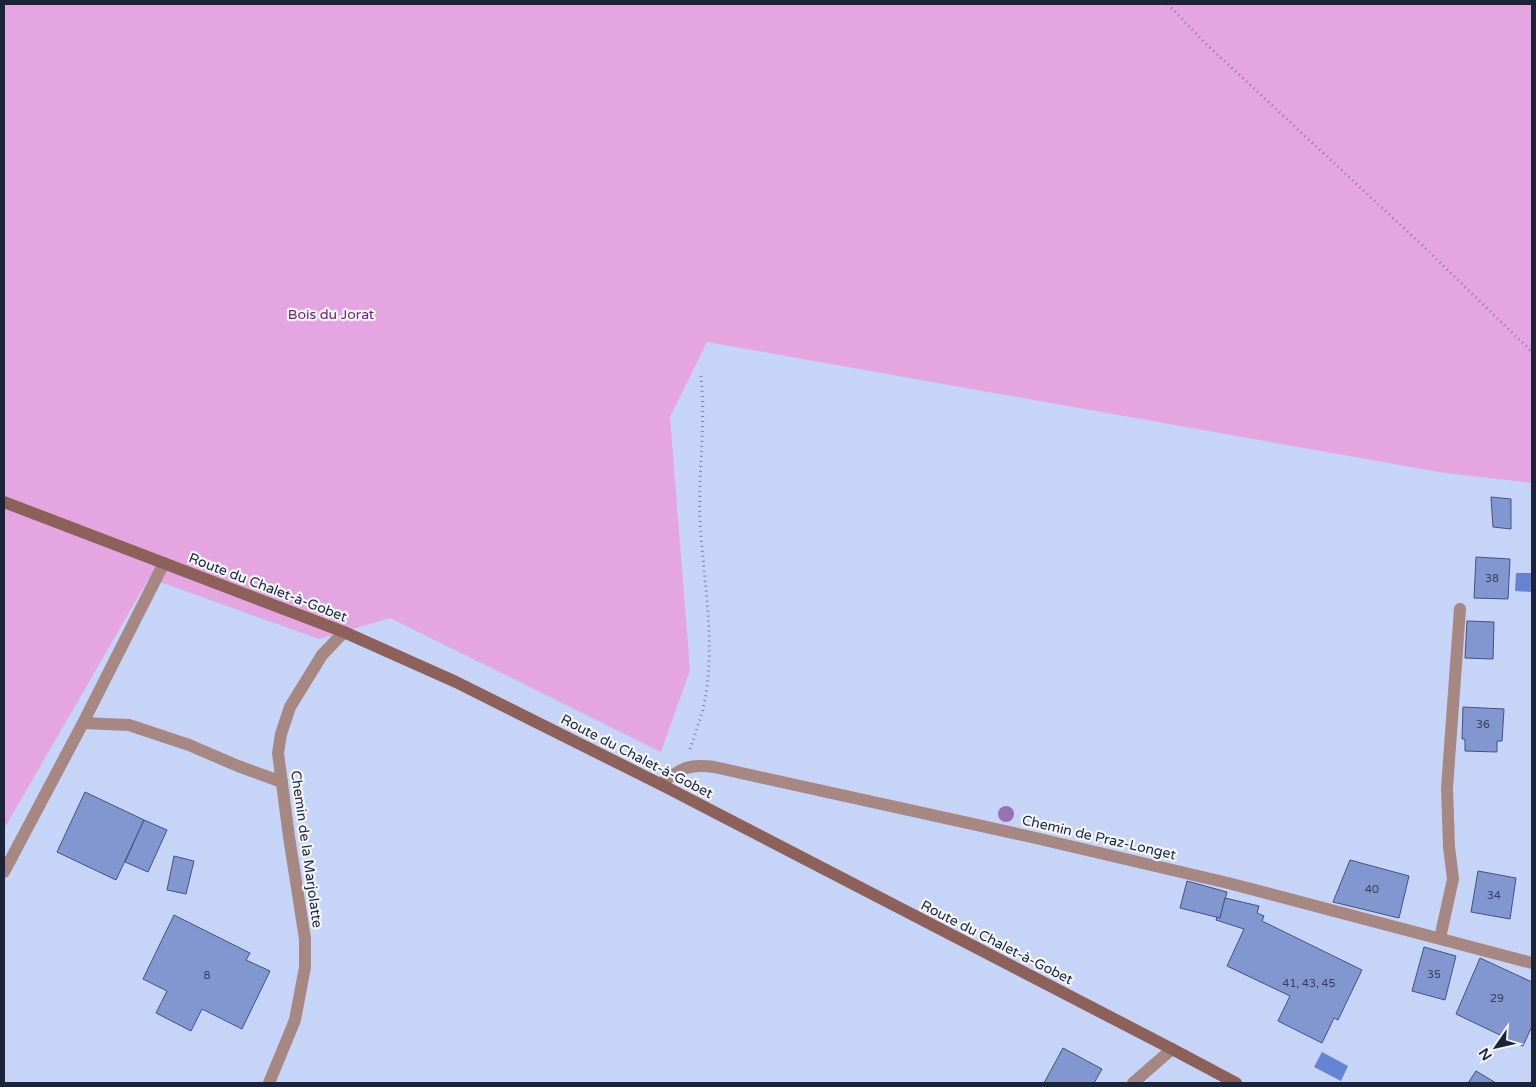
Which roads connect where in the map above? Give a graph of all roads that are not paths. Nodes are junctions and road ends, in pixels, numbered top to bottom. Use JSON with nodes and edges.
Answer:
{"nodes":[{"id":1,"x":4,"y":502,"type":"edge"},
{"id":2,"x":164,"y":563,"type":"junction"},
{"id":3,"x":1460,"y":609,"type":"dead end"},
{"id":4,"x":344,"y":632,"type":"junction"},
{"id":5,"x":83,"y":723,"type":"junction"},
{"id":6,"x":282,"y":782,"type":"junction"},
{"id":7,"x":660,"y":784,"type":"junction"},
{"id":8,"x":4,"y":872,"type":"edge"},
{"id":9,"x":1440,"y":938,"type":"junction"},
{"id":10,"x":1532,"y":964,"type":"edge"},
{"id":11,"x":1172,"y":1049,"type":"junction"},
{"id":12,"x":269,"y":1083,"type":"edge"},
{"id":13,"x":1133,"y":1083,"type":"edge"},
{"id":14,"x":1236,"y":1083,"type":"edge"}],
"edges":[{"from":1,"to":2,"type":"main road","name":"Route du Chalet-à-Gobet"},
{"from":2,"to":4,"type":"main road","name":"Route du Chalet-à-Gobet"},
{"from":2,"to":5,"type":"street"},
{"from":3,"to":9,"type":"street"},
{"from":4,"to":6,"type":"street","name":"Chemin de la Marjolatte"},
{"from":4,"to":7,"type":"main road","name":"Route du Chalet-à-Gobet"},
{"from":5,"to":6,"type":"street"},
{"from":5,"to":8,"type":"street"},
{"from":6,"to":12,"type":"street","name":"Chemin de la Marjolatte"},
{"from":7,"to":9,"type":"street","name":"Chemin de Praz-Longet"},
{"from":7,"to":11,"type":"main road","name":"Route du Chalet-à-Gobet"},
{"from":9,"to":10,"type":"street","name":"Chemin de Praz-Longet"},
{"from":11,"to":13,"type":"street"},
{"from":11,"to":14,"type":"main road","name":"Route du Chalet-à-Gobet"}]}
